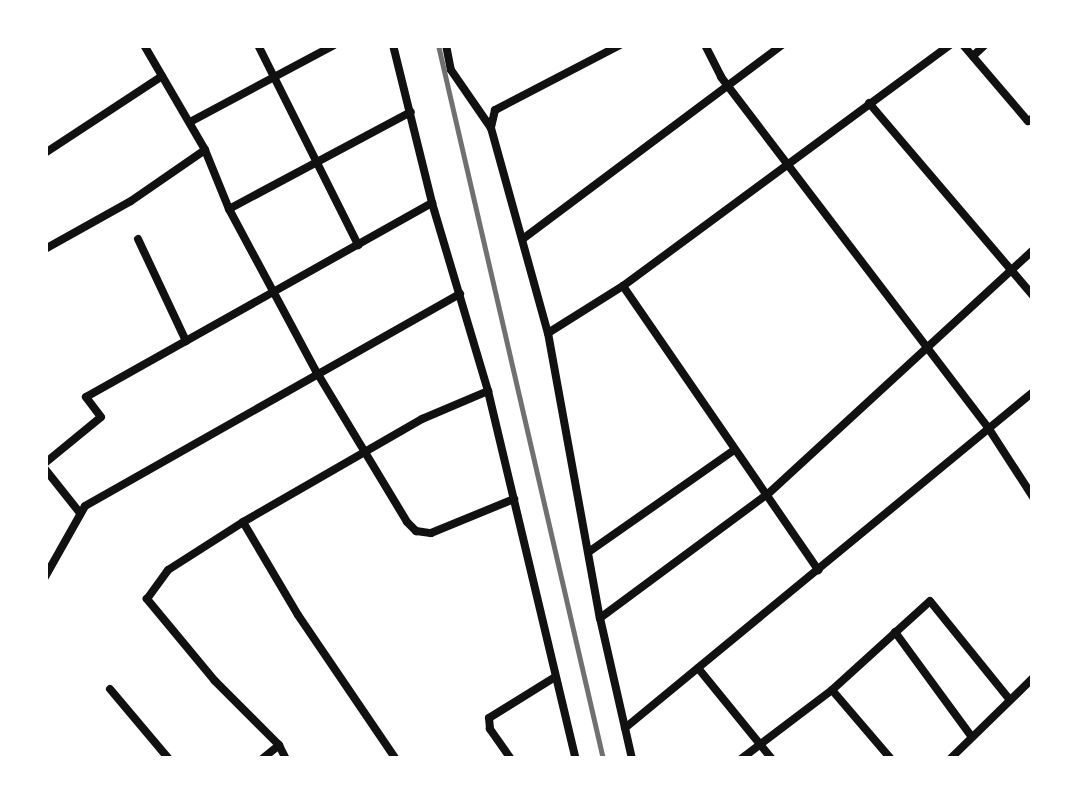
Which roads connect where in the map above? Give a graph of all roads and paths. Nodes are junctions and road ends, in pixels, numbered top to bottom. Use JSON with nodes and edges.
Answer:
{"nodes":[{"id":1,"x":144,"y":45,"type":"edge"},
{"id":2,"x":258,"y":45,"type":"edge"},
{"id":3,"x":334,"y":45,"type":"edge"},
{"id":4,"x":393,"y":45,"type":"edge"},
{"id":5,"x":446,"y":45,"type":"edge"},
{"id":6,"x":620,"y":45,"type":"edge"},
{"id":7,"x":705,"y":45,"type":"edge"},
{"id":8,"x":782,"y":45,"type":"edge"},
{"id":9,"x":950,"y":45,"type":"edge"},
{"id":10,"x":963,"y":45,"type":"edge"},
{"id":11,"x":984,"y":45,"type":"edge"},
{"id":12,"x":973,"y":56,"type":"junction"},
{"id":13,"x":162,"y":76,"type":"junction"},
{"id":14,"x":274,"y":77,"type":"junction"},
{"id":15,"x":726,"y":84,"type":"junction"},
{"id":16,"x":869,"y":104,"type":"junction"},
{"id":17,"x":411,"y":112,"type":"junction"},
{"id":18,"x":1033,"y":118,"type":"edge"},
{"id":19,"x":190,"y":122,"type":"junction"},
{"id":20,"x":492,"y":128,"type":"junction"},
{"id":21,"x":205,"y":150,"type":"junction"},
{"id":22,"x":45,"y":153,"type":"edge"},
{"id":23,"x":317,"y":162,"type":"junction"},
{"id":24,"x":786,"y":164,"type":"junction"},
{"id":25,"x":432,"y":204,"type":"junction"},
{"id":26,"x":229,"y":209,"type":"junction"},
{"id":27,"x":524,"y":238,"type":"junction"},
{"id":28,"x":138,"y":239,"type":"dead end"},
{"id":29,"x":358,"y":244,"type":"junction"},
{"id":30,"x":45,"y":249,"type":"edge"},
{"id":31,"x":1033,"y":250,"type":"edge"},
{"id":32,"x":1010,"y":270,"type":"junction"},
{"id":33,"x":623,"y":286,"type":"junction"},
{"id":34,"x":273,"y":292,"type":"junction"},
{"id":35,"x":460,"y":294,"type":"junction"},
{"id":36,"x":1033,"y":296,"type":"edge"},
{"id":37,"x":548,"y":333,"type":"junction"},
{"id":38,"x":186,"y":341,"type":"junction"},
{"id":39,"x":927,"y":352,"type":"junction"},
{"id":40,"x":316,"y":371,"type":"junction"},
{"id":41,"x":488,"y":391,"type":"junction"},
{"id":42,"x":1033,"y":392,"type":"edge"},
{"id":43,"x":989,"y":429,"type":"junction"},
{"id":44,"x":734,"y":450,"type":"junction"},
{"id":45,"x":363,"y":453,"type":"junction"},
{"id":46,"x":45,"y":466,"type":"edge"},
{"id":47,"x":769,"y":493,"type":"junction"},
{"id":48,"x":1033,"y":497,"type":"edge"},
{"id":49,"x":514,"y":500,"type":"junction"},
{"id":50,"x":80,"y":514,"type":"junction"},
{"id":51,"x":243,"y":522,"type":"junction"},
{"id":52,"x":590,"y":551,"type":"junction"},
{"id":53,"x":818,"y":570,"type":"junction"},
{"id":54,"x":45,"y":576,"type":"edge"},
{"id":55,"x":600,"y":618,"type":"junction"},
{"id":56,"x":895,"y":632,"type":"junction"},
{"id":57,"x":698,"y":668,"type":"junction"},
{"id":58,"x":556,"y":677,"type":"junction"},
{"id":59,"x":1033,"y":678,"type":"edge"},
{"id":60,"x":110,"y":690,"type":"dead end"},
{"id":61,"x":832,"y":690,"type":"junction"},
{"id":62,"x":1010,"y":700,"type":"junction"},
{"id":63,"x":624,"y":728,"type":"junction"},
{"id":64,"x":971,"y":736,"type":"junction"},
{"id":65,"x":278,"y":745,"type":"junction"},
{"id":66,"x":760,"y":745,"type":"junction"},
{"id":67,"x":169,"y":759,"type":"edge"},
{"id":68,"x":262,"y":759,"type":"edge"},
{"id":69,"x":286,"y":759,"type":"edge"},
{"id":70,"x":396,"y":759,"type":"edge"},
{"id":71,"x":511,"y":759,"type":"edge"},
{"id":72,"x":576,"y":759,"type":"edge"},
{"id":73,"x":632,"y":759,"type":"edge"},
{"id":74,"x":741,"y":759,"type":"edge"},
{"id":75,"x":772,"y":759,"type":"edge"},
{"id":76,"x":891,"y":759,"type":"edge"},
{"id":77,"x":950,"y":759,"type":"edge"}],
"edges":[{"from":1,"to":13,"type":"street"},
{"from":2,"to":14,"type":"street"},
{"from":3,"to":14,"type":"street"},
{"from":4,"to":17,"type":"street"},
{"from":5,"to":20,"type":"street"},
{"from":6,"to":20,"type":"street"},
{"from":7,"to":15,"type":"street"},
{"from":8,"to":15,"type":"street"},
{"from":9,"to":16,"type":"street"},
{"from":10,"to":12,"type":"street"},
{"from":11,"to":12,"type":"street"},
{"from":12,"to":18,"type":"street"},
{"from":13,"to":19,"type":"street"},
{"from":13,"to":22,"type":"street"},
{"from":14,"to":19,"type":"street"},
{"from":14,"to":23,"type":"street"},
{"from":15,"to":24,"type":"street"},
{"from":15,"to":27,"type":"street"},
{"from":16,"to":24,"type":"street"},
{"from":16,"to":32,"type":"street"},
{"from":17,"to":23,"type":"street"},
{"from":17,"to":25,"type":"street"},
{"from":19,"to":21,"type":"street"},
{"from":20,"to":27,"type":"street"},
{"from":21,"to":26,"type":"street"},
{"from":21,"to":30,"type":"street"},
{"from":23,"to":26,"type":"street"},
{"from":23,"to":29,"type":"street"},
{"from":24,"to":33,"type":"street"},
{"from":24,"to":39,"type":"street"},
{"from":25,"to":29,"type":"street"},
{"from":25,"to":35,"type":"street"},
{"from":26,"to":34,"type":"street"},
{"from":27,"to":37,"type":"street"},
{"from":28,"to":38,"type":"street"},
{"from":29,"to":34,"type":"street"},
{"from":31,"to":32,"type":"street"},
{"from":32,"to":36,"type":"street"},
{"from":32,"to":39,"type":"street"},
{"from":33,"to":37,"type":"street"},
{"from":33,"to":44,"type":"street"},
{"from":34,"to":38,"type":"street"},
{"from":34,"to":40,"type":"street"},
{"from":35,"to":40,"type":"street"},
{"from":35,"to":41,"type":"street"},
{"from":37,"to":52,"type":"street"},
{"from":38,"to":46,"type":"street"},
{"from":39,"to":43,"type":"street"},
{"from":39,"to":47,"type":"street"},
{"from":40,"to":45,"type":"street"},
{"from":40,"to":50,"type":"street"},
{"from":41,"to":45,"type":"street"},
{"from":41,"to":49,"type":"street"},
{"from":42,"to":43,"type":"street"},
{"from":43,"to":48,"type":"street"},
{"from":43,"to":53,"type":"street"},
{"from":44,"to":47,"type":"street"},
{"from":44,"to":52,"type":"street"},
{"from":45,"to":49,"type":"street"},
{"from":45,"to":51,"type":"street"},
{"from":46,"to":50,"type":"street"},
{"from":47,"to":53,"type":"street"},
{"from":47,"to":55,"type":"street"},
{"from":49,"to":58,"type":"street"},
{"from":50,"to":54,"type":"street"},
{"from":51,"to":65,"type":"street"},
{"from":51,"to":70,"type":"street"},
{"from":52,"to":55,"type":"street"},
{"from":53,"to":57,"type":"street"},
{"from":55,"to":63,"type":"street"},
{"from":56,"to":61,"type":"street"},
{"from":56,"to":62,"type":"street"},
{"from":56,"to":64,"type":"street"},
{"from":57,"to":63,"type":"street"},
{"from":57,"to":66,"type":"street"},
{"from":58,"to":71,"type":"street"},
{"from":58,"to":72,"type":"street"},
{"from":59,"to":62,"type":"street"},
{"from":60,"to":67,"type":"street"},
{"from":61,"to":66,"type":"street"},
{"from":61,"to":76,"type":"street"},
{"from":62,"to":64,"type":"street"},
{"from":63,"to":73,"type":"street"},
{"from":64,"to":77,"type":"street"},
{"from":65,"to":68,"type":"street"},
{"from":65,"to":69,"type":"street"},
{"from":66,"to":74,"type":"street"},
{"from":66,"to":75,"type":"street"}]}
